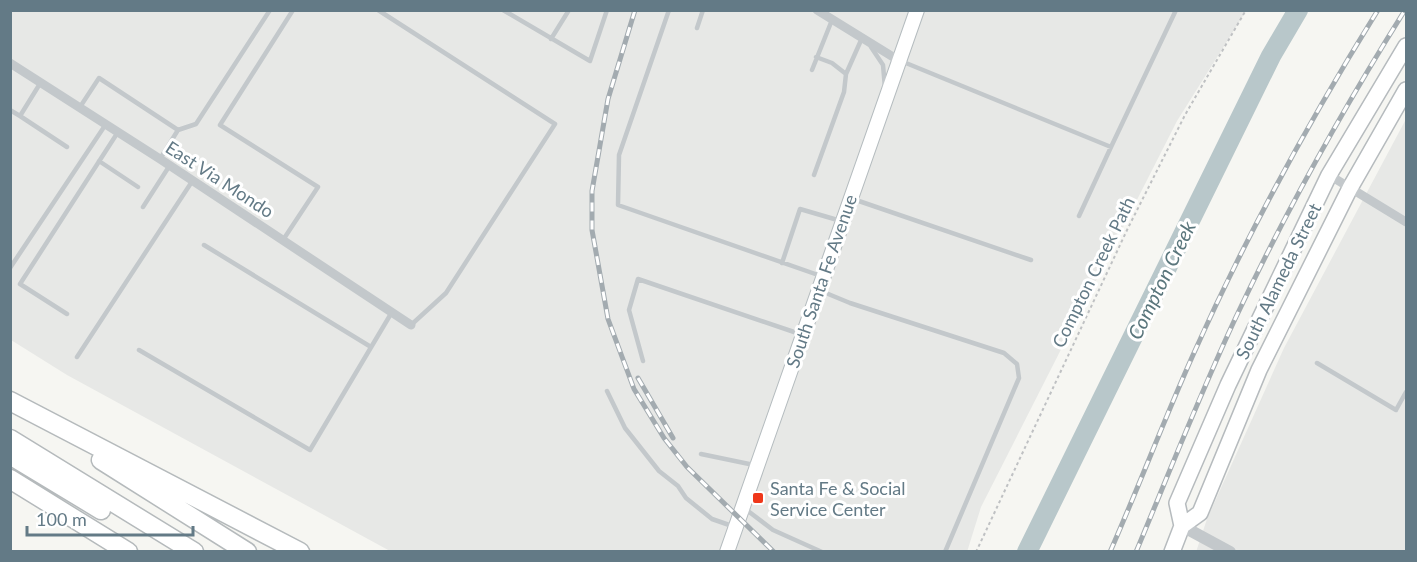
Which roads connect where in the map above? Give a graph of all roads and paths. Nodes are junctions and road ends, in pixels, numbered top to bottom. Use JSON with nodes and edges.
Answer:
{"nodes":[{"id":1,"x":270,"y":10,"type":"edge"},
{"id":2,"x":293,"y":10,"type":"edge"},
{"id":3,"x":378,"y":10,"type":"edge"},
{"id":4,"x":503,"y":10,"type":"edge"},
{"id":5,"x":569,"y":10,"type":"edge"},
{"id":6,"x":607,"y":10,"type":"edge"},
{"id":7,"x":669,"y":10,"type":"edge"},
{"id":8,"x":703,"y":10,"type":"edge"},
{"id":9,"x":817,"y":10,"type":"edge"},
{"id":10,"x":916,"y":10,"type":"edge"},
{"id":11,"x":1176,"y":10,"type":"edge"},
{"id":12,"x":1246,"y":10,"type":"edge"},
{"id":13,"x":832,"y":20,"type":"junction"},
{"id":14,"x":697,"y":28,"type":"dead end"},
{"id":15,"x":552,"y":39,"type":"junction"},
{"id":16,"x":864,"y":39,"type":"junction"},
{"id":17,"x":1407,"y":46,"type":"edge"},
{"id":18,"x":816,"y":57,"type":"junction"},
{"id":19,"x":898,"y":60,"type":"junction"},
{"id":20,"x":10,"y":63,"type":"edge"},
{"id":21,"x":812,"y":70,"type":"dead end"},
{"id":22,"x":846,"y":74,"type":"junction"},
{"id":23,"x":41,"y":82,"type":"junction"},
{"id":24,"x":1407,"y":90,"type":"edge"},
{"id":25,"x":885,"y":98,"type":"junction"},
{"id":26,"x":80,"y":107,"type":"junction"},
{"id":27,"x":10,"y":110,"type":"edge"},
{"id":28,"x":20,"y":116,"type":"junction"},
{"id":29,"x":106,"y":124,"type":"junction"},
{"id":30,"x":178,"y":130,"type":"junction"},
{"id":31,"x":118,"y":132,"type":"junction"},
{"id":32,"x":67,"y":147,"type":"dead end"},
{"id":33,"x":1111,"y":147,"type":"junction"},
{"id":34,"x":160,"y":159,"type":"junction"},
{"id":35,"x":99,"y":161,"type":"junction"},
{"id":36,"x":170,"y":165,"type":"junction"},
{"id":37,"x":814,"y":175,"type":"dead end"},
{"id":38,"x":1329,"y":175,"type":"junction"},
{"id":39,"x":193,"y":180,"type":"junction"},
{"id":40,"x":138,"y":187,"type":"dead end"},
{"id":41,"x":1350,"y":188,"type":"junction"},
{"id":42,"x":850,"y":198,"type":"junction"},
{"id":43,"x":143,"y":207,"type":"dead end"},
{"id":44,"x":1078,"y":216,"type":"dead end"},
{"id":45,"x":842,"y":222,"type":"junction"},
{"id":46,"x":1407,"y":222,"type":"edge"},
{"id":47,"x":283,"y":240,"type":"junction"},
{"id":48,"x":204,"y":245,"type":"dead end"},
{"id":49,"x":1031,"y":260,"type":"dead end"},
{"id":50,"x":782,"y":263,"type":"junction"},
{"id":51,"x":10,"y":268,"type":"edge"},
{"id":52,"x":823,"y":277,"type":"junction"},
{"id":53,"x":818,"y":290,"type":"junction"},
{"id":54,"x":392,"y":312,"type":"junction"},
{"id":55,"x":67,"y":314,"type":"dead end"},
{"id":56,"x":411,"y":325,"type":"joint"},
{"id":57,"x":802,"y":335,"type":"junction"},
{"id":58,"x":371,"y":347,"type":"junction"},
{"id":59,"x":139,"y":350,"type":"dead end"},
{"id":60,"x":77,"y":357,"type":"dead end"},
{"id":61,"x":643,"y":361,"type":"dead end"},
{"id":62,"x":1317,"y":363,"type":"dead end"},
{"id":63,"x":607,"y":391,"type":"dead end"},
{"id":64,"x":1407,"y":392,"type":"edge"},
{"id":65,"x":10,"y":402,"type":"edge"},
{"id":66,"x":10,"y":439,"type":"edge"},
{"id":67,"x":701,"y":454,"type":"dead end"},
{"id":68,"x":10,"y":455,"type":"edge"},
{"id":69,"x":757,"y":466,"type":"junction"},
{"id":70,"x":10,"y":479,"type":"edge"},
{"id":71,"x":742,"y":507,"type":"junction"},
{"id":72,"x":1182,"y":526,"type":"junction"},
{"id":73,"x":735,"y":527,"type":"junction"},
{"id":74,"x":1222,"y":550,"type":"edge"},
{"id":75,"x":128,"y":552,"type":"edge"},
{"id":76,"x":171,"y":552,"type":"edge"},
{"id":77,"x":194,"y":552,"type":"edge"},
{"id":78,"x":248,"y":552,"type":"edge"},
{"id":79,"x":300,"y":552,"type":"edge"},
{"id":80,"x":727,"y":552,"type":"edge"},
{"id":81,"x":822,"y":552,"type":"edge"},
{"id":82,"x":945,"y":552,"type":"edge"},
{"id":83,"x":976,"y":552,"type":"edge"},
{"id":84,"x":1172,"y":552,"type":"edge"}],
"edges":[{"from":1,"to":30,"type":"lane"},
{"from":2,"to":47,"type":"lane"},
{"from":3,"to":56,"type":"lane"},
{"from":4,"to":15,"type":"lane"},
{"from":5,"to":15,"type":"lane"},
{"from":6,"to":15,"type":"lane"},
{"from":7,"to":50,"type":"lane"},
{"from":8,"to":14,"type":"lane"},
{"from":9,"to":13,"type":"street"},
{"from":10,"to":19,"type":"main road","name":"South Santa Fe Avenue"},
{"from":11,"to":33,"type":"lane"},
{"from":12,"to":83,"type":"path","name":"Compton Creek Path"},
{"from":13,"to":16,"type":"street"},
{"from":13,"to":18,"type":"lane"},
{"from":16,"to":19,"type":"street"},
{"from":16,"to":22,"type":"lane"},
{"from":16,"to":25,"type":"lane"},
{"from":17,"to":38,"type":"main road","name":"South Alameda Street"},
{"from":18,"to":21,"type":"lane"},
{"from":18,"to":22,"type":"lane"},
{"from":19,"to":25,"type":"main road","name":"South Santa Fe Avenue"},
{"from":19,"to":33,"type":"lane"},
{"from":20,"to":23,"type":"street","name":"East Via Mondo"},
{"from":22,"to":37,"type":"lane"},
{"from":23,"to":26,"type":"street","name":"East Via Mondo"},
{"from":23,"to":28,"type":"lane"},
{"from":24,"to":41,"type":"main road","name":"South Alameda Street"},
{"from":25,"to":42,"type":"main road","name":"South Santa Fe Avenue"},
{"from":26,"to":29,"type":"street","name":"East Via Mondo"},
{"from":26,"to":30,"type":"lane"},
{"from":27,"to":28,"type":"lane"},
{"from":28,"to":32,"type":"lane"},
{"from":29,"to":31,"type":"street","name":"East Via Mondo"},
{"from":29,"to":51,"type":"lane"},
{"from":30,"to":34,"type":"lane"},
{"from":31,"to":34,"type":"street","name":"East Via Mondo"},
{"from":31,"to":35,"type":"lane"},
{"from":33,"to":44,"type":"lane"},
{"from":34,"to":36,"type":"street","name":"East Via Mondo"},
{"from":35,"to":40,"type":"lane"},
{"from":35,"to":55,"type":"lane"},
{"from":36,"to":39,"type":"street","name":"East Via Mondo"},
{"from":36,"to":43,"type":"lane"},
{"from":38,"to":41,"type":"street"},
{"from":38,"to":72,"type":"main road","name":"South Alameda Street"},
{"from":39,"to":47,"type":"street","name":"East Via Mondo"},
{"from":39,"to":60,"type":"lane"},
{"from":41,"to":46,"type":"street"},
{"from":41,"to":72,"type":"main road","name":"South Alameda Street"},
{"from":42,"to":45,"type":"main road","name":"South Santa Fe Avenue"},
{"from":42,"to":49,"type":"lane"},
{"from":45,"to":50,"type":"lane"},
{"from":45,"to":52,"type":"main road","name":"South Santa Fe Avenue"},
{"from":47,"to":54,"type":"street","name":"East Via Mondo"},
{"from":48,"to":58,"type":"lane"},
{"from":50,"to":52,"type":"lane"},
{"from":52,"to":53,"type":"main road","name":"South Santa Fe Avenue"},
{"from":53,"to":57,"type":"main road","name":"South Santa Fe Avenue"},
{"from":53,"to":82,"type":"lane"},
{"from":54,"to":56,"type":"street","name":"East Via Mondo"},
{"from":54,"to":58,"type":"lane"},
{"from":57,"to":61,"type":"lane"},
{"from":57,"to":69,"type":"main road","name":"South Santa Fe Avenue"},
{"from":58,"to":59,"type":"lane"},
{"from":62,"to":64,"type":"lane"},
{"from":63,"to":73,"type":"lane"},
{"from":65,"to":78,"type":"highway"},
{"from":65,"to":79,"type":"highway"},
{"from":66,"to":77,"type":"highway"},
{"from":67,"to":69,"type":"lane"},
{"from":68,"to":76,"type":"highway"},
{"from":69,"to":71,"type":"main road","name":"South Santa Fe Avenue"},
{"from":70,"to":75,"type":"highway"},
{"from":71,"to":73,"type":"main road","name":"South Santa Fe Avenue"},
{"from":71,"to":81,"type":"lane"},
{"from":72,"to":74,"type":"street"},
{"from":72,"to":84,"type":"main road","name":"South Alameda Street"},
{"from":73,"to":80,"type":"main road","name":"South Santa Fe Avenue"}]}
